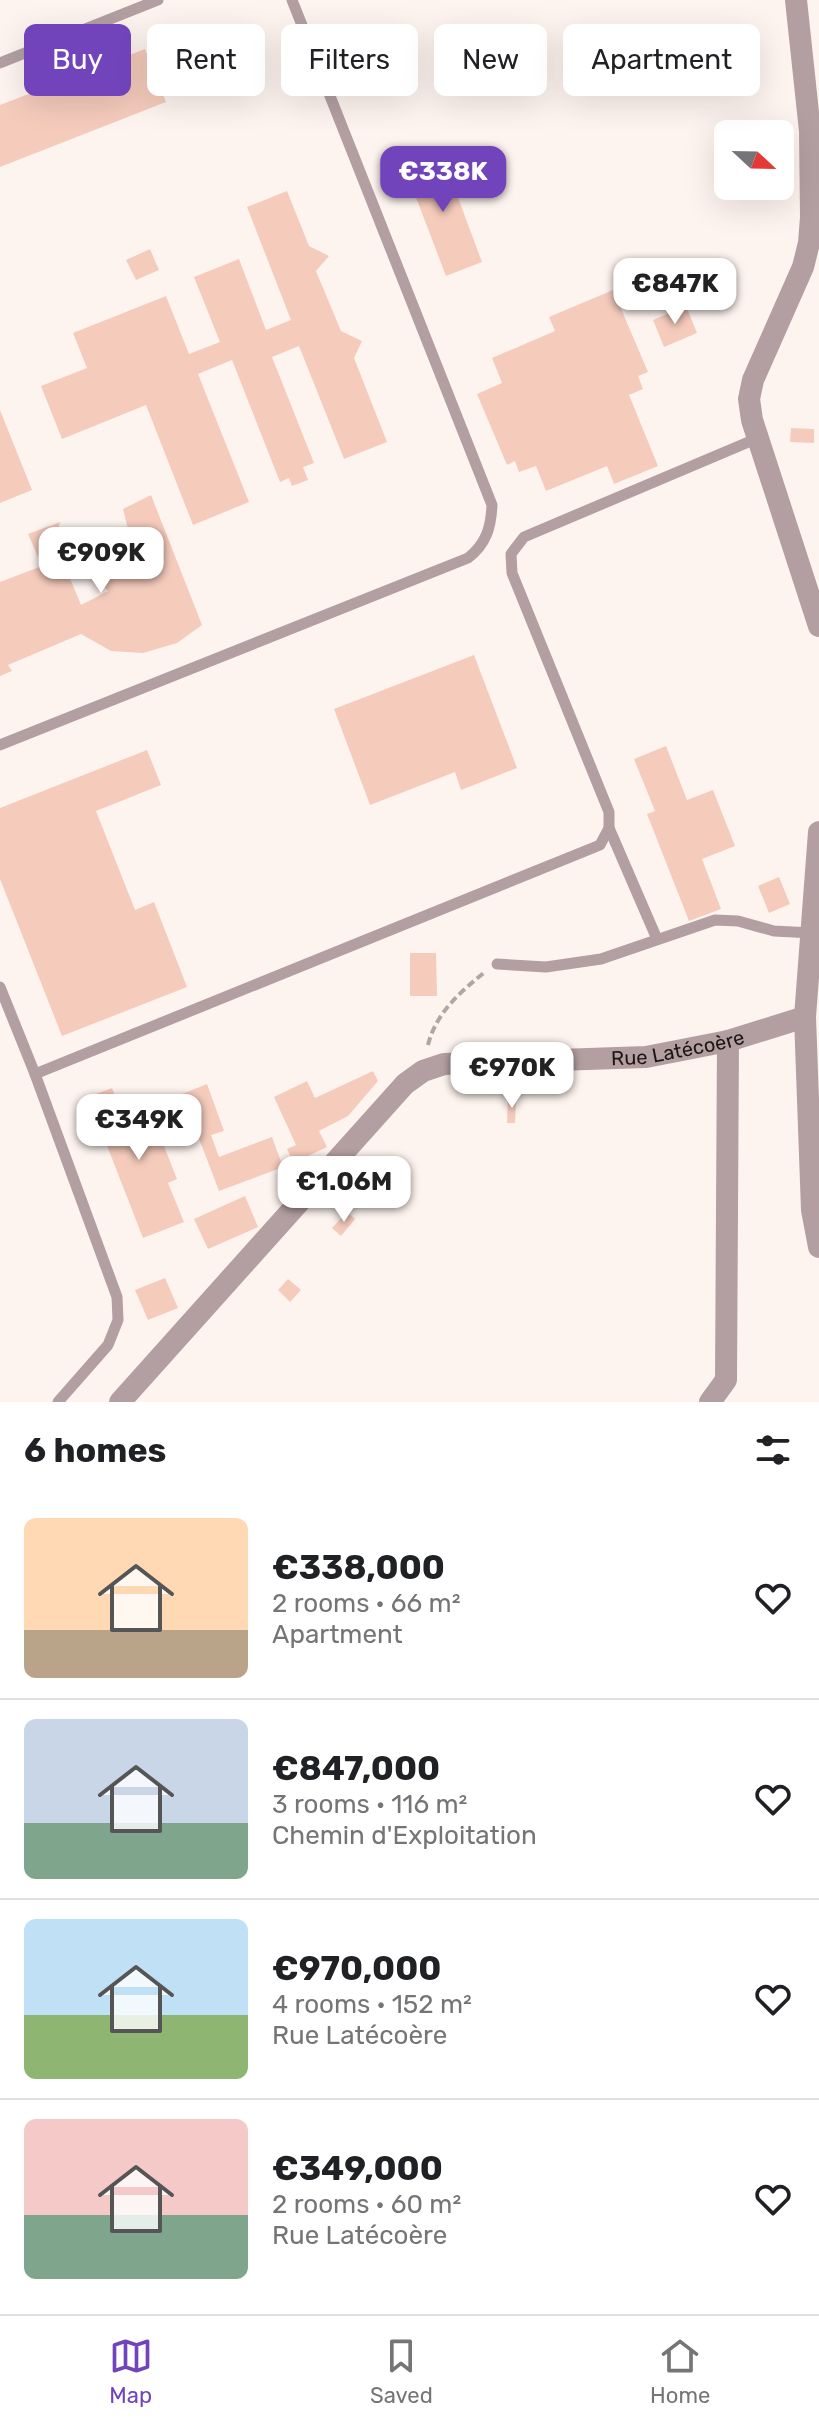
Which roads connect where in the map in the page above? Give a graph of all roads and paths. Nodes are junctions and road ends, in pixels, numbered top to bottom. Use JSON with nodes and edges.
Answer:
{"nodes":[{"id":1,"x":158,"y":0,"type":"edge"},
{"id":2,"x":292,"y":0,"type":"edge"},
{"id":3,"x":796,"y":0,"type":"edge"},
{"id":4,"x":0,"y":63,"type":"edge"},
{"id":5,"x":758,"y":438,"type":"junction"},
{"id":6,"x":819,"y":626,"type":"edge"},
{"id":7,"x":0,"y":745,"type":"edge"},
{"id":8,"x":609,"y":828,"type":"junction"},
{"id":9,"x":819,"y":832,"type":"edge"},
{"id":10,"x":812,"y":933,"type":"junction"},
{"id":11,"x":657,"y":939,"type":"junction"},
{"id":12,"x":497,"y":964,"type":"joint"},
{"id":13,"x":0,"y":987,"type":"edge"},
{"id":14,"x":805,"y":1017,"type":"junction"},
{"id":15,"x":728,"y":1041,"type":"junction"},
{"id":16,"x":423,"y":1071,"type":"junction"},
{"id":17,"x":35,"y":1074,"type":"junction"},
{"id":18,"x":819,"y":1247,"type":"edge"},
{"id":19,"x":58,"y":1402,"type":"edge"},
{"id":20,"x":120,"y":1402,"type":"edge"},
{"id":21,"x":710,"y":1402,"type":"edge"}],
"edges":[{"from":1,"to":4,"type":"lane"},
{"from":2,"to":7,"type":"lane"},
{"from":3,"to":5,"type":"street"},
{"from":5,"to":6,"type":"street"},
{"from":5,"to":8,"type":"lane"},
{"from":8,"to":11,"type":"lane"},
{"from":8,"to":17,"type":"lane"},
{"from":9,"to":10,"type":"street"},
{"from":10,"to":11,"type":"lane"},
{"from":10,"to":14,"type":"street"},
{"from":11,"to":12,"type":"lane"},
{"from":12,"to":16,"type":"path"},
{"from":13,"to":17,"type":"lane"},
{"from":14,"to":15,"type":"street","name":"Rue Latécoère"},
{"from":14,"to":18,"type":"street"},
{"from":15,"to":16,"type":"street","name":"Rue Latécoère"},
{"from":15,"to":21,"type":"street"},
{"from":16,"to":20,"type":"street","name":"Rue Latécoère"},
{"from":17,"to":19,"type":"lane"}]}
